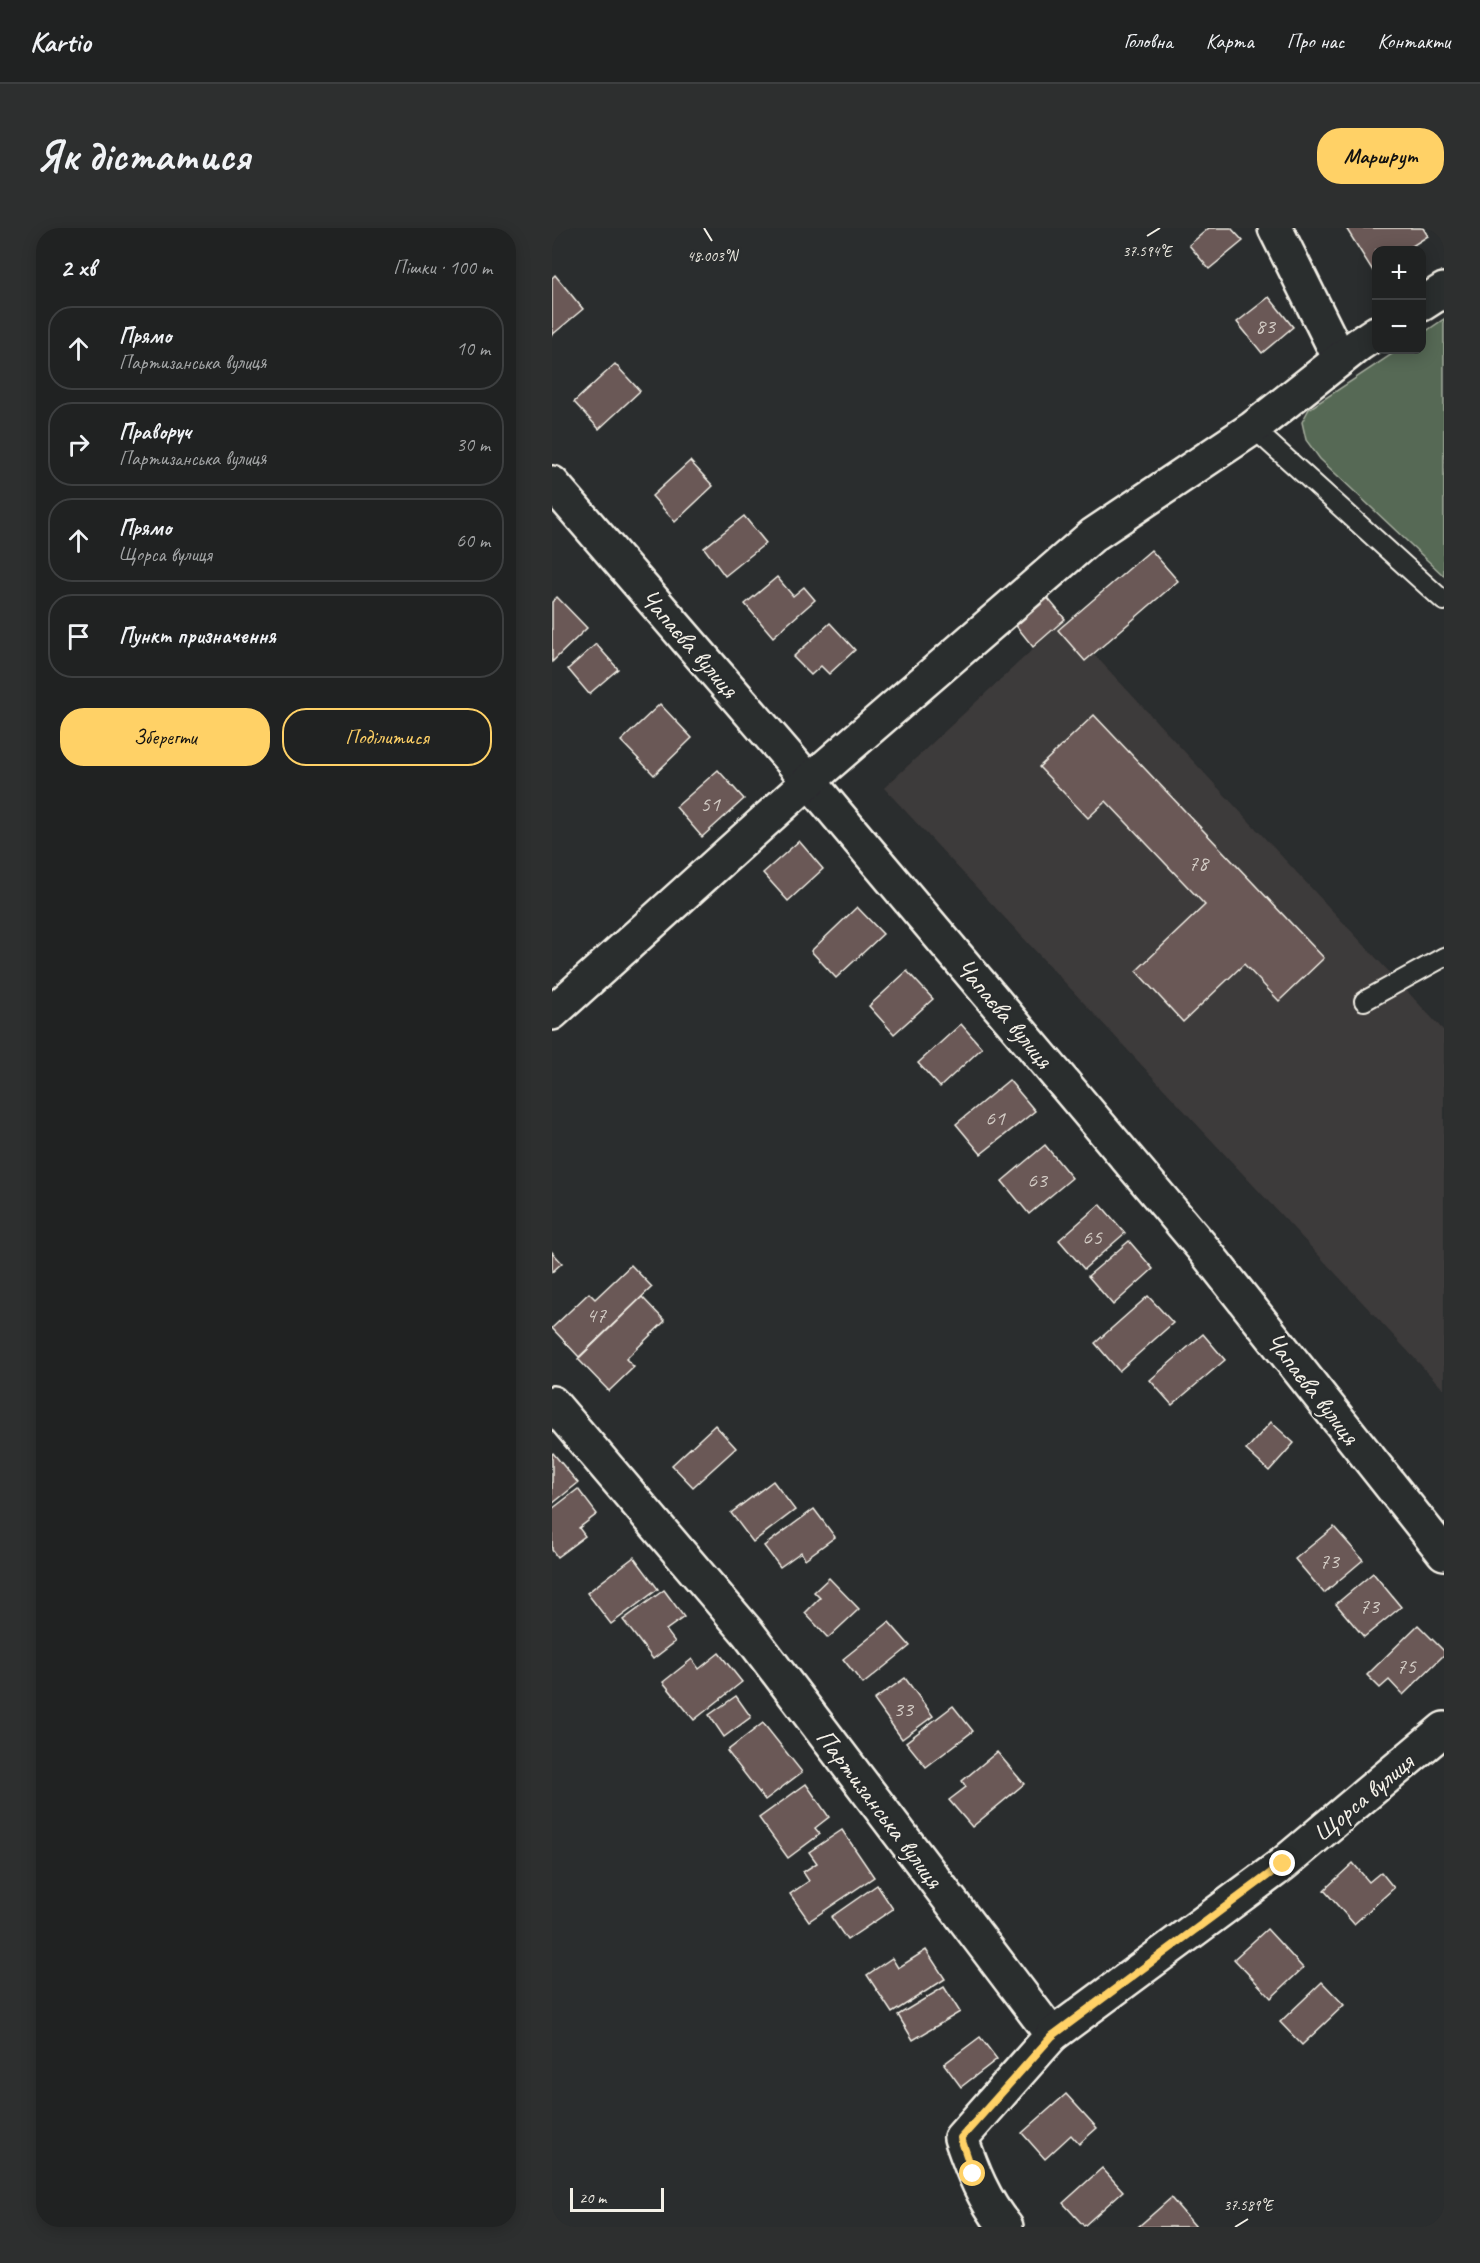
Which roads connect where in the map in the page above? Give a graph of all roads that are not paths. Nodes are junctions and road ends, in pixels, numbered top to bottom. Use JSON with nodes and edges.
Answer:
{"nodes":[{"id":1,"x":1275,"y":228,"type":"edge"},
{"id":2,"x":1444,"y":290,"type":"edge"},
{"id":3,"x":1426,"y":301,"type":"edge"},
{"id":4,"x":1372,"y":337,"type":"edge"},
{"id":5,"x":1340,"y":359,"type":"junction"},
{"id":6,"x":1253,"y":428,"type":"junction"},
{"id":7,"x":552,"y":483,"type":"edge"},
{"id":8,"x":1444,"y":601,"type":"edge"},
{"id":9,"x":809,"y":780,"type":"junction"},
{"id":10,"x":1444,"y":957,"type":"edge"},
{"id":11,"x":1364,"y":1001,"type":"dead end"},
{"id":12,"x":552,"y":1013,"type":"edge"},
{"id":13,"x":552,"y":1403,"type":"edge"},
{"id":14,"x":1444,"y":1553,"type":"edge"},
{"id":15,"x":1444,"y":1729,"type":"edge"},
{"id":16,"x":1052,"y":2036,"type":"junction"},
{"id":17,"x":1006,"y":2227,"type":"edge"}],
"edges":[{"from":1,"to":5,"type":"street"},
{"from":2,"to":3,"type":"street"},
{"from":4,"to":5,"type":"street"},
{"from":5,"to":6,"type":"street"},
{"from":6,"to":8,"type":"lane"},
{"from":6,"to":9,"type":"street"},
{"from":7,"to":9,"type":"street","name":"Чапаєва вулиця"},
{"from":9,"to":12,"type":"street"},
{"from":9,"to":14,"type":"street","name":"Чапаєва вулиця"},
{"from":10,"to":11,"type":"lane"},
{"from":13,"to":16,"type":"street","name":"Партизанська вулиця"},
{"from":15,"to":16,"type":"street","name":"Щорса вулиця"},
{"from":16,"to":17,"type":"street"}]}
